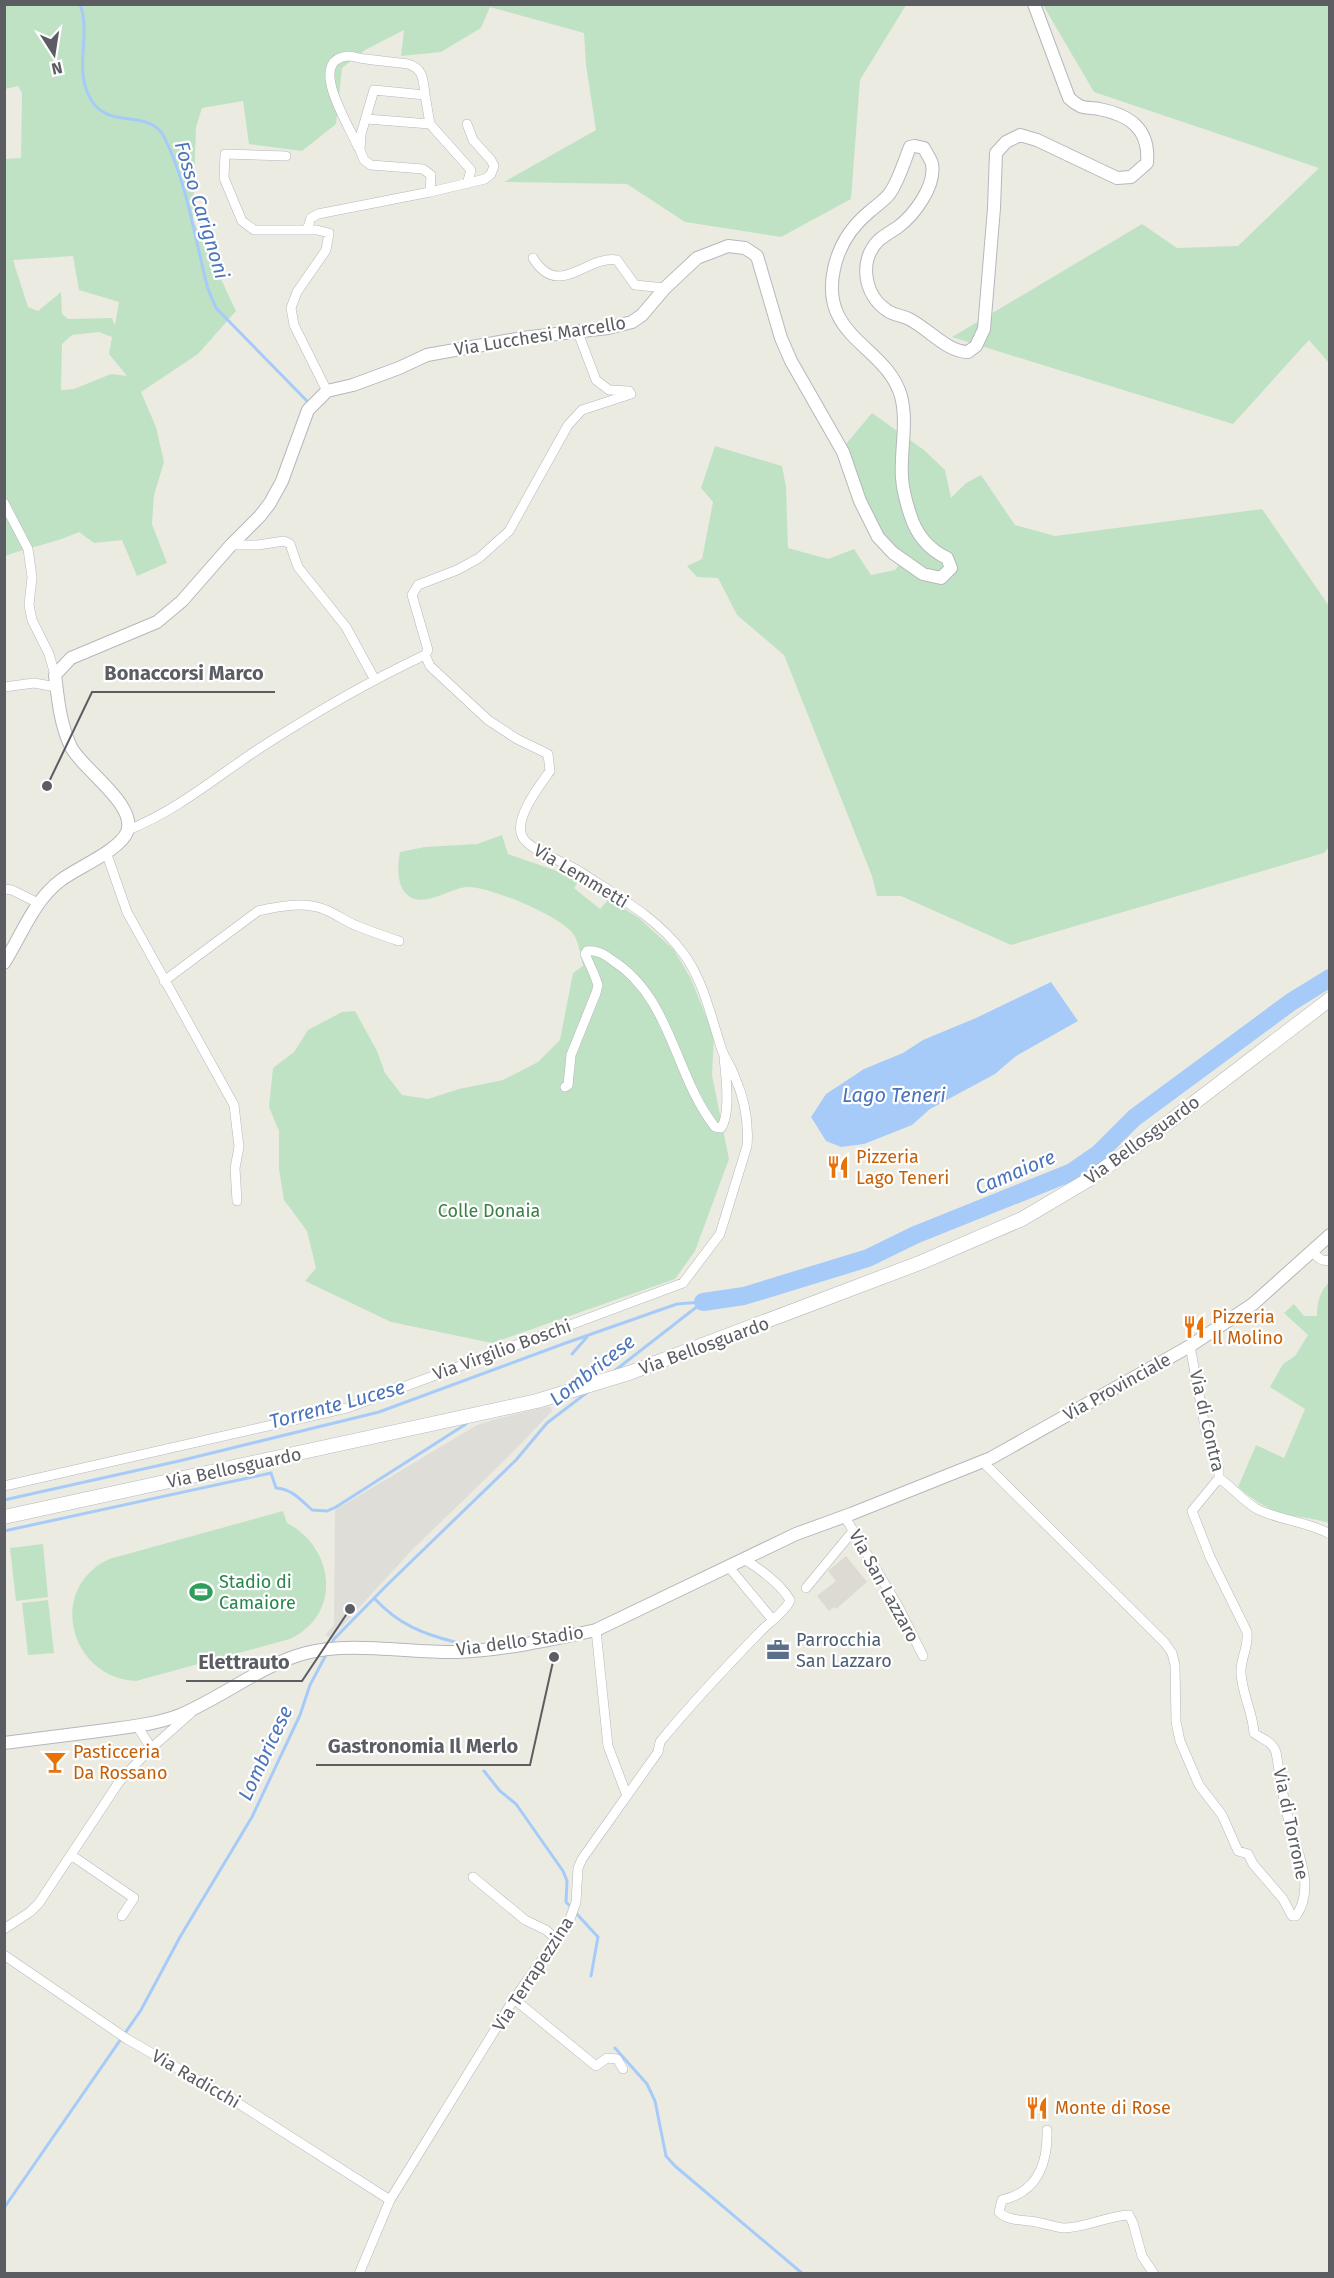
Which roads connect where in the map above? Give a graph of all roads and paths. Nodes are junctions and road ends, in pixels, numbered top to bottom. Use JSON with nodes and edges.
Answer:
{"nodes":[{"id":1,"x":1034,"y":4,"type":"edge"},
{"id":2,"x":425,"y":95,"type":"junction"},
{"id":3,"x":367,"y":119,"type":"junction"},
{"id":4,"x":430,"y":124,"type":"junction"},
{"id":5,"x":467,"y":124,"type":"dead end"},
{"id":6,"x":360,"y":150,"type":"junction"},
{"id":7,"x":286,"y":156,"type":"dead end"},
{"id":8,"x":468,"y":184,"type":"junction"},
{"id":9,"x":430,"y":192,"type":"junction"},
{"id":10,"x":307,"y":230,"type":"junction"},
{"id":11,"x":532,"y":258,"type":"dead end"},
{"id":12,"x":665,"y":288,"type":"junction"},
{"id":13,"x":577,"y":330,"type":"junction"},
{"id":14,"x":327,"y":391,"type":"junction"},
{"id":15,"x":4,"y":503,"type":"edge"},
{"id":16,"x":231,"y":545,"type":"junction"},
{"id":17,"x":425,"y":655,"type":"junction"},
{"id":18,"x":55,"y":681,"type":"junction"},
{"id":19,"x":375,"y":681,"type":"junction"},
{"id":20,"x":4,"y":687,"type":"edge"},
{"id":21,"x":128,"y":830,"type":"junction"},
{"id":22,"x":106,"y":852,"type":"junction"},
{"id":23,"x":4,"y":889,"type":"edge"},
{"id":24,"x":38,"y":903,"type":"junction"},
{"id":25,"x":399,"y":941,"type":"dead end"},
{"id":26,"x":4,"y":963,"type":"edge"},
{"id":27,"x":164,"y":981,"type":"junction"},
{"id":28,"x":1329,"y":999,"type":"edge"},
{"id":29,"x":723,"y":1052,"type":"junction"},
{"id":30,"x":565,"y":1087,"type":"dead end"},
{"id":31,"x":237,"y":1201,"type":"dead end"},
{"id":32,"x":1329,"y":1235,"type":"edge"},
{"id":33,"x":1311,"y":1252,"type":"junction"},
{"id":34,"x":1329,"y":1261,"type":"edge"},
{"id":35,"x":683,"y":1283,"type":"joint"},
{"id":36,"x":1190,"y":1346,"type":"junction"},
{"id":37,"x":982,"y":1461,"type":"junction"},
{"id":38,"x":1219,"y":1478,"type":"junction"},
{"id":39,"x":4,"y":1485,"type":"edge"},
{"id":40,"x":4,"y":1517,"type":"edge"},
{"id":41,"x":845,"y":1517,"type":"junction"},
{"id":42,"x":853,"y":1531,"type":"junction"},
{"id":43,"x":1329,"y":1534,"type":"edge"},
{"id":44,"x":744,"y":1559,"type":"junction"},
{"id":45,"x":728,"y":1566,"type":"junction"},
{"id":46,"x":806,"y":1588,"type":"dead end"},
{"id":47,"x":772,"y":1619,"type":"junction"},
{"id":48,"x":596,"y":1630,"type":"junction"},
{"id":49,"x":923,"y":1656,"type":"dead end"},
{"id":50,"x":200,"y":1706,"type":"junction"},
{"id":51,"x":137,"y":1726,"type":"junction"},
{"id":52,"x":4,"y":1743,"type":"edge"},
{"id":53,"x":148,"y":1751,"type":"junction"},
{"id":54,"x":627,"y":1796,"type":"junction"},
{"id":55,"x":71,"y":1855,"type":"junction"},
{"id":56,"x":473,"y":1877,"type":"dead end"},
{"id":57,"x":122,"y":1916,"type":"dead end"},
{"id":58,"x":4,"y":1929,"type":"edge"},
{"id":59,"x":556,"y":1939,"type":"junction"},
{"id":60,"x":4,"y":1955,"type":"edge"},
{"id":61,"x":514,"y":1999,"type":"junction"},
{"id":62,"x":623,"y":2069,"type":"dead end"},
{"id":63,"x":1047,"y":2130,"type":"dead end"},
{"id":64,"x":390,"y":2200,"type":"junction"},
{"id":65,"x":359,"y":2274,"type":"edge"},
{"id":66,"x":1154,"y":2274,"type":"edge"}],
"edges":[{"from":1,"to":12,"type":"street","name":"Via Lucchesi Marcello"},
{"from":2,"to":3,"type":"street"},
{"from":2,"to":4,"type":"street"},
{"from":2,"to":6,"type":"street"},
{"from":3,"to":4,"type":"street"},
{"from":3,"to":6,"type":"street"},
{"from":4,"to":8,"type":"street"},
{"from":5,"to":8,"type":"street"},
{"from":6,"to":9,"type":"street"},
{"from":7,"to":10,"type":"street"},
{"from":8,"to":9,"type":"street"},
{"from":9,"to":10,"type":"street"},
{"from":10,"to":14,"type":"street"},
{"from":11,"to":12,"type":"street"},
{"from":12,"to":13,"type":"street","name":"Via Lucchesi Marcello"},
{"from":13,"to":14,"type":"street","name":"Via Lucchesi Marcello"},
{"from":13,"to":17,"type":"street"},
{"from":14,"to":16,"type":"street"},
{"from":15,"to":18,"type":"street"},
{"from":16,"to":18,"type":"street"},
{"from":16,"to":19,"type":"street"},
{"from":17,"to":19,"type":"street"},
{"from":17,"to":29,"type":"street","name":"Via Lemmetti"},
{"from":18,"to":20,"type":"street"},
{"from":18,"to":21,"type":"street"},
{"from":19,"to":21,"type":"street"},
{"from":21,"to":22,"type":"street"},
{"from":22,"to":24,"type":"street"},
{"from":22,"to":27,"type":"street"},
{"from":23,"to":24,"type":"street"},
{"from":24,"to":26,"type":"street"},
{"from":25,"to":27,"type":"street"},
{"from":27,"to":31,"type":"street"},
{"from":28,"to":40,"type":"main road","name":"Via Bellosguardo"},
{"from":29,"to":30,"type":"street"},
{"from":29,"to":35,"type":"street","name":"Via Lemmetti"},
{"from":32,"to":33,"type":"street","name":"Via Provinciale"},
{"from":33,"to":34,"type":"street"},
{"from":33,"to":36,"type":"street","name":"Via Provinciale"},
{"from":35,"to":39,"type":"street","name":"Via Virgilio Boschi"},
{"from":36,"to":37,"type":"street","name":"Via Provinciale"},
{"from":36,"to":38,"type":"street","name":"Via di Contra"},
{"from":37,"to":38,"type":"street","name":"Via di Torrone"},
{"from":37,"to":41,"type":"street","name":"Via dello Stadio"},
{"from":38,"to":43,"type":"street","name":"Via di Contra"},
{"from":41,"to":42,"type":"street","name":"Via San Lazzaro"},
{"from":41,"to":44,"type":"street","name":"Via dello Stadio"},
{"from":42,"to":46,"type":"street"},
{"from":42,"to":49,"type":"street","name":"Via San Lazzaro"},
{"from":44,"to":45,"type":"street","name":"Via dello Stadio"},
{"from":44,"to":47,"type":"street","name":"Via Terrapezzina"},
{"from":45,"to":47,"type":"street"},
{"from":45,"to":48,"type":"street","name":"Via dello Stadio"},
{"from":47,"to":54,"type":"street","name":"Via Terrapezzina"},
{"from":48,"to":50,"type":"street","name":"Via dello Stadio"},
{"from":48,"to":54,"type":"street"},
{"from":50,"to":51,"type":"street","name":"Via dello Stadio"},
{"from":50,"to":53,"type":"street"},
{"from":51,"to":52,"type":"street","name":"Via dello Stadio"},
{"from":51,"to":53,"type":"street"},
{"from":53,"to":55,"type":"street"},
{"from":54,"to":59,"type":"street","name":"Via Terrapezzina"},
{"from":55,"to":57,"type":"street"},
{"from":55,"to":58,"type":"street"},
{"from":56,"to":59,"type":"street"},
{"from":59,"to":61,"type":"street","name":"Via Terrapezzina"},
{"from":60,"to":64,"type":"street","name":"Via Radicchi"},
{"from":61,"to":62,"type":"street"},
{"from":61,"to":64,"type":"street","name":"Via Terrapezzina"},
{"from":63,"to":66,"type":"street"},
{"from":64,"to":65,"type":"street","name":"Via Terrapezzina"}]}
